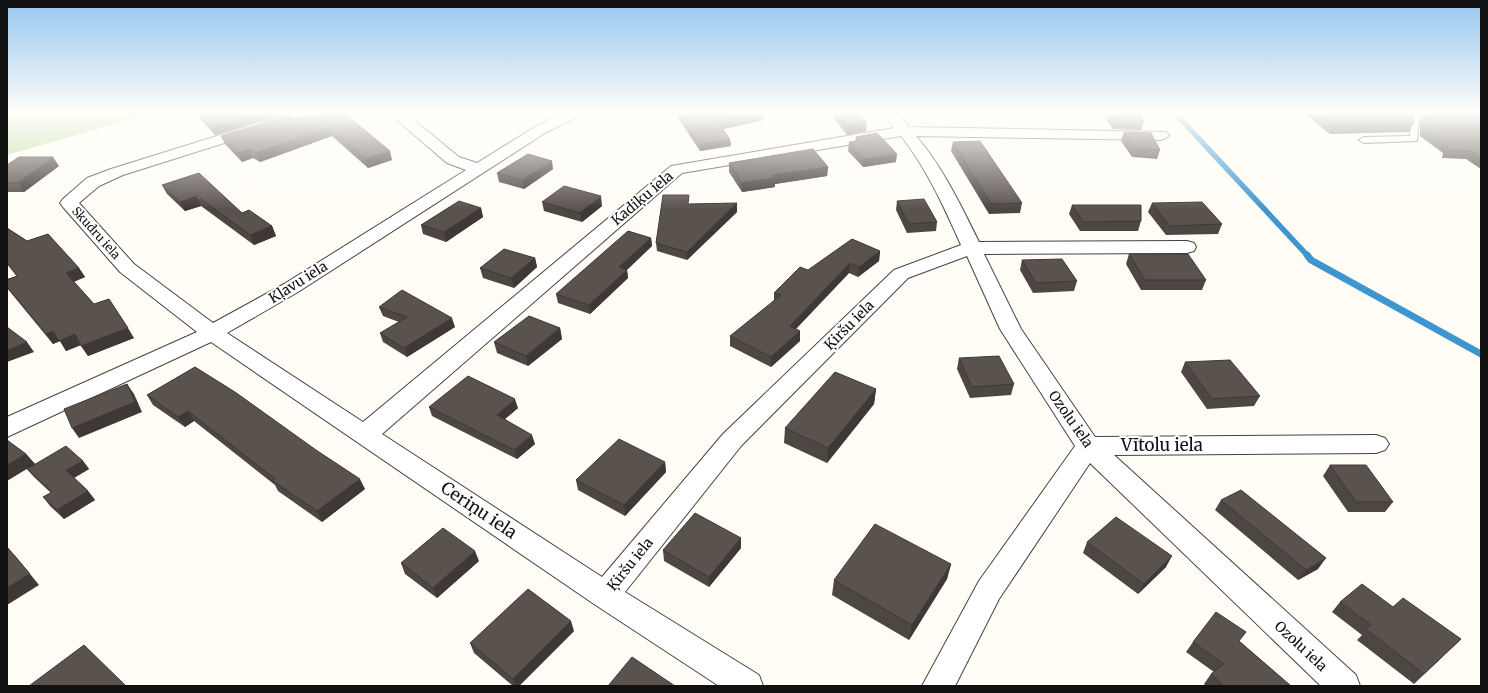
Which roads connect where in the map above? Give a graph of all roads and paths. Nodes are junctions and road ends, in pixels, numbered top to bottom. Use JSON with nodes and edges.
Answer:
{"nodes":[{"id":1,"x":205,"y":144,"type":"edge"},
{"id":2,"x":434,"y":144,"type":"edge"},
{"id":3,"x":516,"y":144,"type":"edge"},
{"id":4,"x":824,"y":144,"type":"edge"},
{"id":5,"x":915,"y":144,"type":"edge"},
{"id":6,"x":477,"y":168,"type":"junction"},
{"id":7,"x":1187,"y":247,"type":"dead end"},
{"id":8,"x":972,"y":248,"type":"junction"},
{"id":9,"x":212,"y":333,"type":"junction"},
{"id":10,"x":7,"y":428,"type":"edge"},
{"id":11,"x":365,"y":434,"type":"junction"},
{"id":12,"x":1376,"y":444,"type":"dead end"},
{"id":13,"x":1088,"y":446,"type":"junction"},
{"id":14,"x":605,"y":595,"type":"junction"},
{"id":15,"x":746,"y":686,"type":"edge"},
{"id":16,"x":938,"y":686,"type":"edge"},
{"id":17,"x":1344,"y":686,"type":"edge"}],
"edges":[{"from":1,"to":9,"type":"street","name":"Skudru iela"},
{"from":2,"to":6,"type":"street"},
{"from":3,"to":6,"type":"street","name":"Kļavu iela"},
{"from":4,"to":11,"type":"street","name":"Kadiķu iela"},
{"from":5,"to":8,"type":"street","name":"Ozolu iela"},
{"from":6,"to":9,"type":"street","name":"Kļavu iela"},
{"from":7,"to":8,"type":"street","name":"Ķiršu iela"},
{"from":8,"to":13,"type":"street","name":"Ozolu iela"},
{"from":8,"to":14,"type":"street","name":"Ķiršu iela"},
{"from":9,"to":10,"type":"street","name":"Kļavu iela"},
{"from":9,"to":11,"type":"street","name":"Ceriņu iela"},
{"from":11,"to":14,"type":"street","name":"Ceriņu iela"},
{"from":12,"to":13,"type":"street","name":"Vītolu iela"},
{"from":13,"to":16,"type":"street"},
{"from":13,"to":17,"type":"street","name":"Ozolu iela"},
{"from":14,"to":15,"type":"street","name":"Ceriņu iela"}]}
